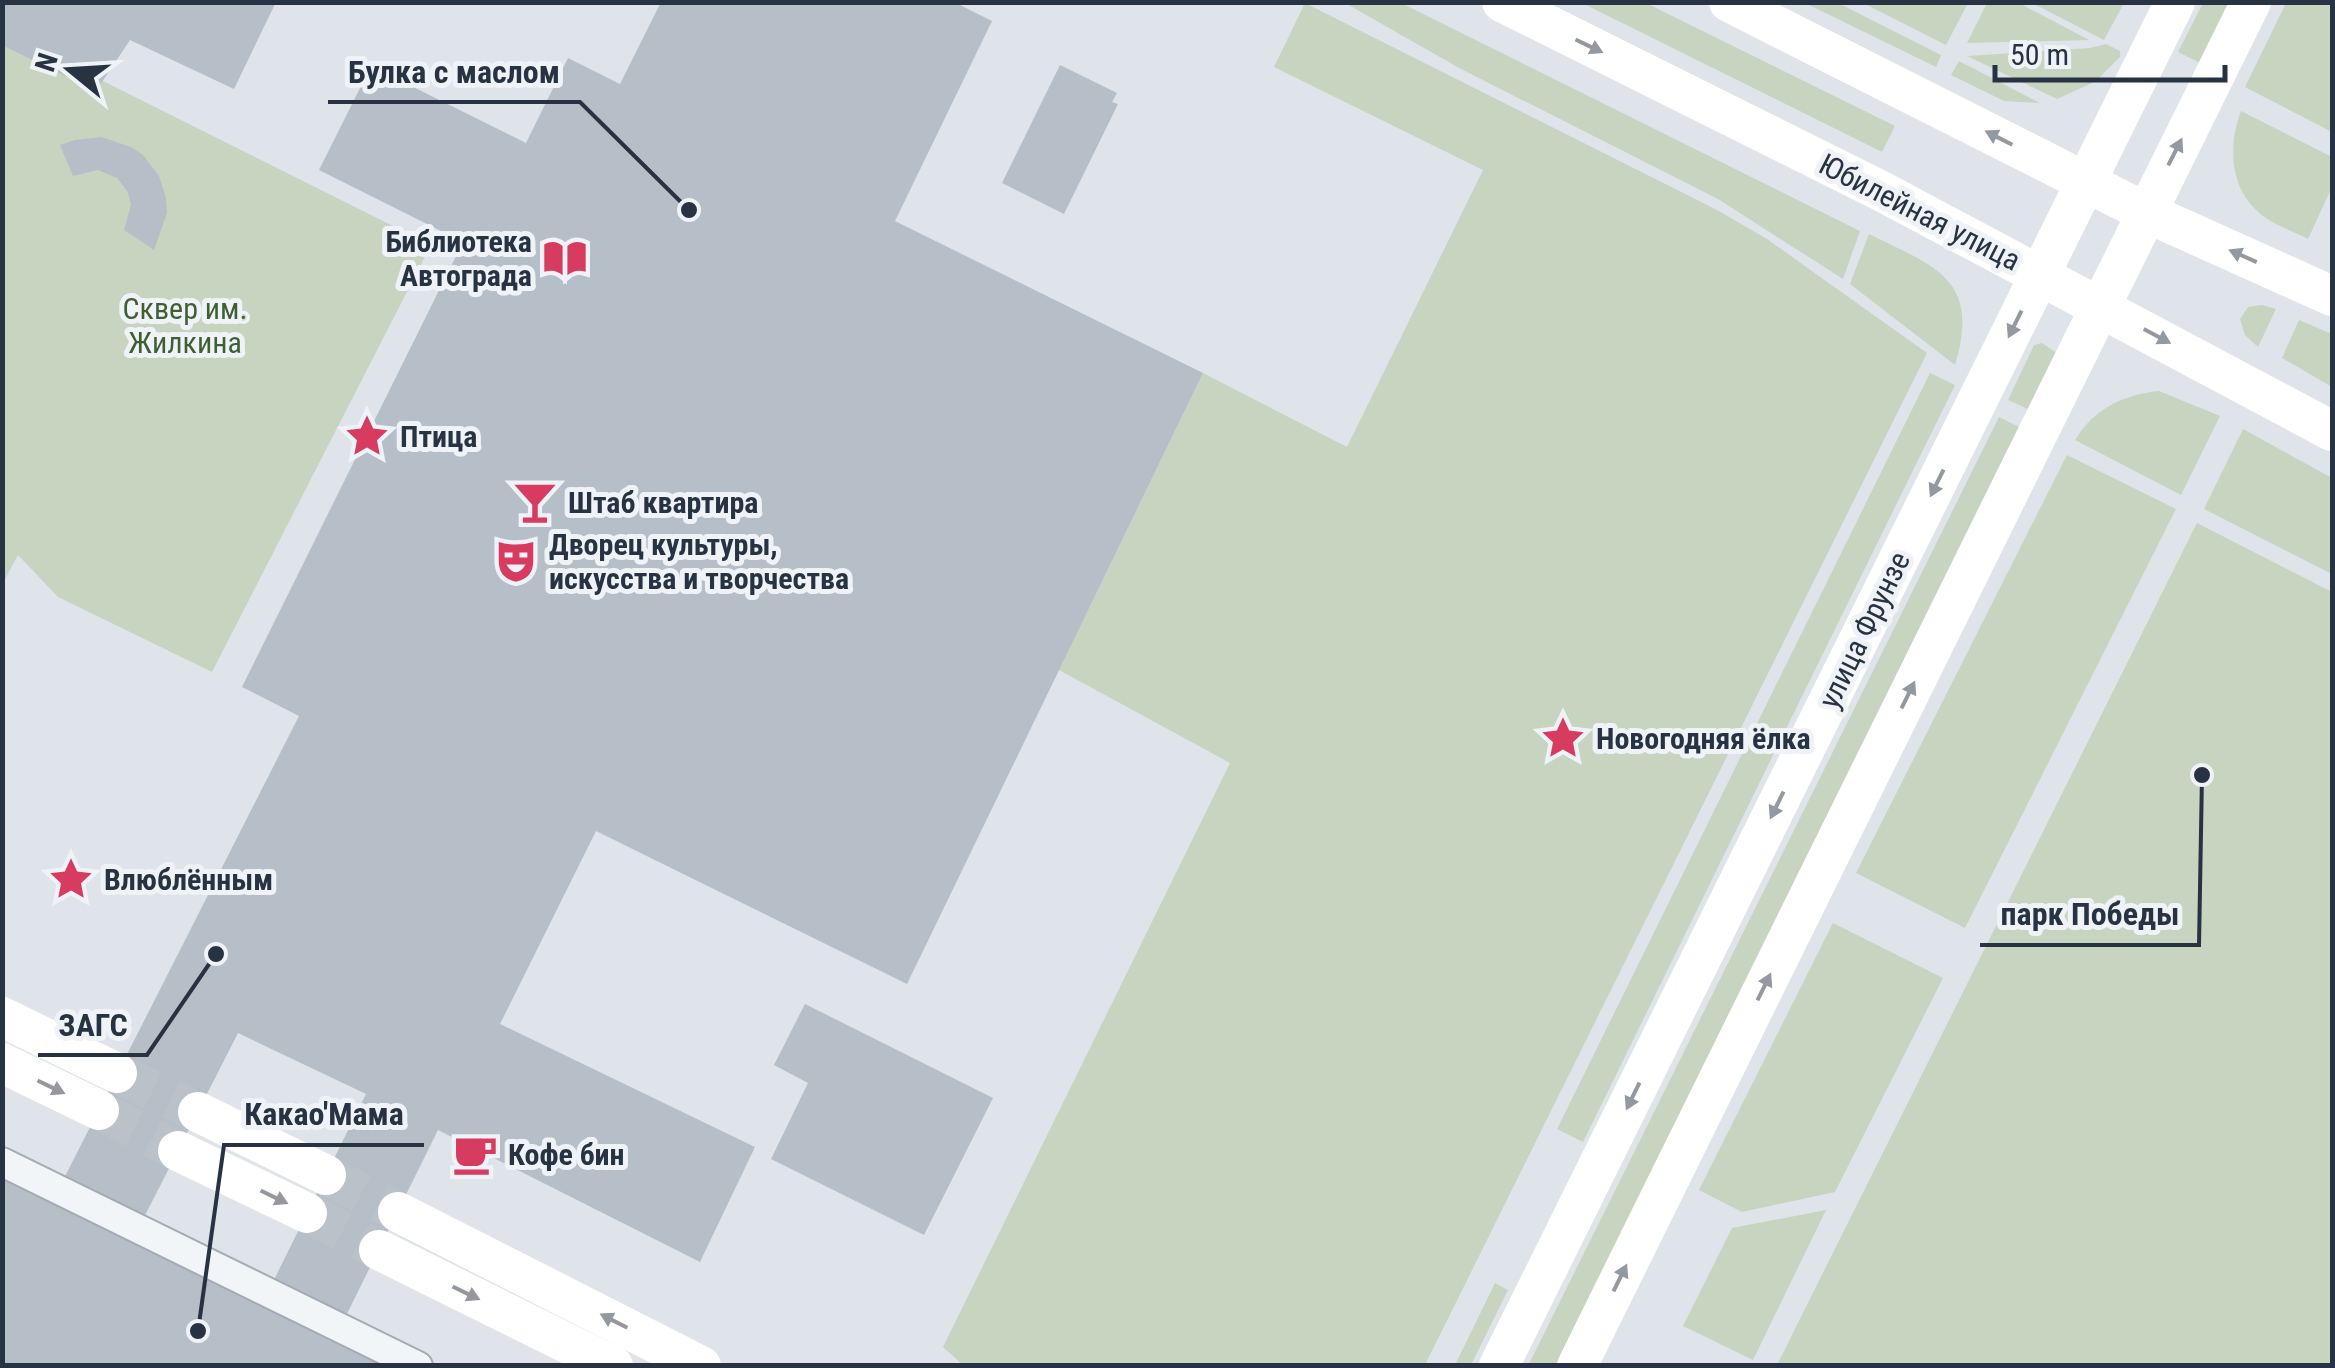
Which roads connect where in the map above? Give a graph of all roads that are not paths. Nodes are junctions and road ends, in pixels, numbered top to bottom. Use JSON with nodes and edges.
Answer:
{"nodes":[{"id":1,"x":1502,"y":2,"type":"edge"},
{"id":2,"x":1729,"y":2,"type":"edge"},
{"id":3,"x":2176,"y":2,"type":"edge"},
{"id":4,"x":2251,"y":2,"type":"edge"},
{"id":5,"x":2086,"y":182,"type":"junction"},
{"id":6,"x":2145,"y":212,"type":"junction"},
{"id":7,"x":2040,"y":274,"type":"junction"},
{"id":8,"x":2332,"y":296,"type":"edge"},
{"id":9,"x":2100,"y":306,"type":"junction"},
{"id":10,"x":2332,"y":432,"type":"edge"},
{"id":11,"x":2,"y":1017,"type":"edge"},
{"id":12,"x":2,"y":1063,"type":"edge"},
{"id":13,"x":117,"y":1073,"type":"tunnel mouth"},
{"id":14,"x":99,"y":1110,"type":"tunnel mouth"},
{"id":15,"x":198,"y":1112,"type":"tunnel mouth"},
{"id":16,"x":178,"y":1150,"type":"tunnel mouth"},
{"id":17,"x":2,"y":1162,"type":"edge"},
{"id":18,"x":326,"y":1175,"type":"tunnel mouth"},
{"id":19,"x":398,"y":1212,"type":"tunnel mouth"},
{"id":20,"x":307,"y":1213,"type":"tunnel mouth"},
{"id":21,"x":379,"y":1250,"type":"tunnel mouth"},
{"id":22,"x":418,"y":1366,"type":"edge"},
{"id":23,"x":613,"y":1366,"type":"edge"},
{"id":24,"x":701,"y":1366,"type":"edge"},
{"id":25,"x":1499,"y":1366,"type":"edge"},
{"id":26,"x":1577,"y":1366,"type":"edge"}],
"edges":[{"from":1,"to":7,"type":"main road","name":"Юбилейная улица","one_way":true},
{"from":5,"to":2,"type":"main road","one_way":true},
{"from":3,"to":5,"type":"main road","name":"улица Фрунзе"},
{"from":6,"to":4,"type":"main road","one_way":true},
{"from":5,"to":6,"type":"main road"},
{"from":5,"to":7,"type":"main road","name":"улица Фрунзе"},
{"from":8,"to":6,"type":"main road","one_way":true},
{"from":6,"to":9,"type":"main road"},
{"from":7,"to":9,"type":"main road","name":"Юбилейная улица"},
{"from":7,"to":25,"type":"main road","name":"улица Фрунзе","one_way":true},
{"from":9,"to":10,"type":"main road","name":"Юбилейная улица","one_way":true},
{"from":26,"to":9,"type":"main road","one_way":true},
{"from":11,"to":13,"type":"main road"},
{"from":12,"to":14,"type":"main road","one_way":true},
{"from":15,"to":18,"type":"main road"},
{"from":16,"to":20,"type":"main road","one_way":true},
{"from":17,"to":22,"type":"street"},
{"from":24,"to":19,"type":"main road","one_way":true},
{"from":21,"to":23,"type":"main road","one_way":true}]}
